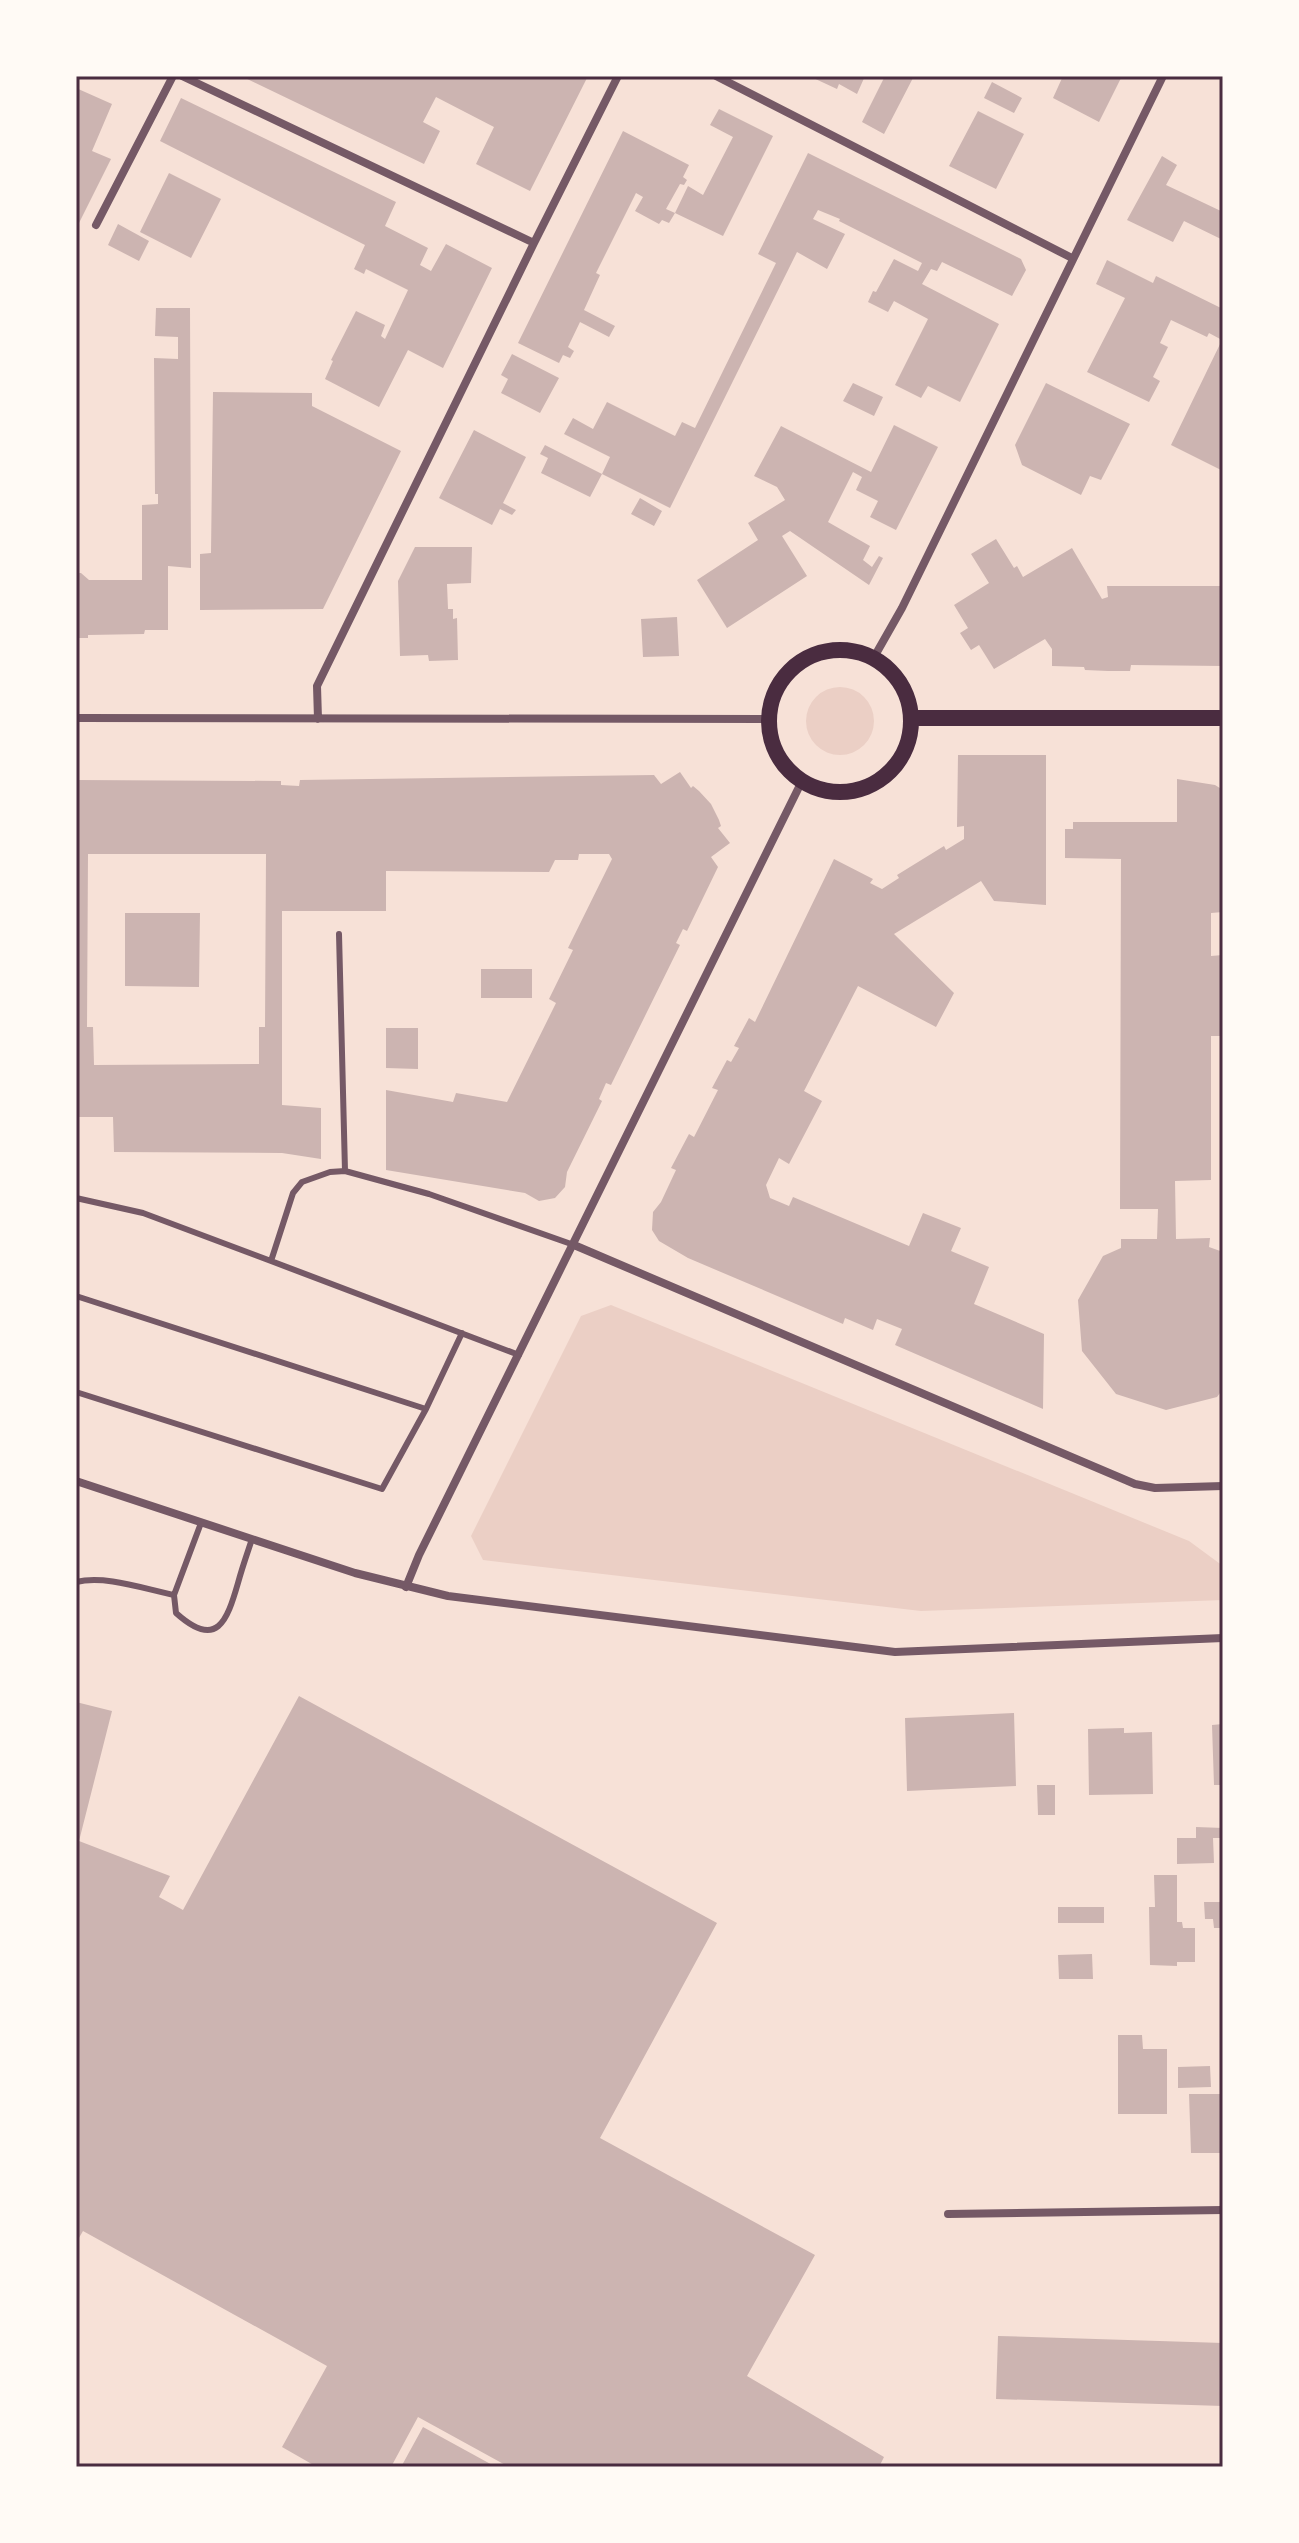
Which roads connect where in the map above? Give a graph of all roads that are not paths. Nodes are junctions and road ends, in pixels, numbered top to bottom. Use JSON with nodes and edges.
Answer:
{"nodes":[{"id":1,"x":173,"y":76,"type":"edge"},
{"id":2,"x":182,"y":76,"type":"edge"},
{"id":3,"x":618,"y":76,"type":"edge"},
{"id":4,"x":716,"y":76,"type":"edge"},
{"id":5,"x":1163,"y":76,"type":"edge"},
{"id":6,"x":96,"y":225,"type":"dead end"},
{"id":7,"x":534,"y":243,"type":"junction"},
{"id":8,"x":1072,"y":258,"type":"junction"},
{"id":9,"x":873,"y":659,"type":"junction"},
{"id":10,"x":76,"y":718,"type":"edge"},
{"id":11,"x":911,"y":718,"type":"junction"},
{"id":12,"x":1223,"y":718,"type":"edge"},
{"id":13,"x":318,"y":719,"type":"junction"},
{"id":14,"x":769,"y":719,"type":"junction"},
{"id":15,"x":802,"y":781,"type":"junction"},
{"id":16,"x":339,"y":934,"type":"dead end"},
{"id":17,"x":345,"y":1171,"type":"junction"},
{"id":18,"x":76,"y":1198,"type":"edge"},
{"id":19,"x":574,"y":1245,"type":"junction"},
{"id":20,"x":271,"y":1261,"type":"junction"},
{"id":21,"x":76,"y":1296,"type":"edge"},
{"id":22,"x":462,"y":1333,"type":"junction"},
{"id":23,"x":519,"y":1355,"type":"junction"},
{"id":24,"x":76,"y":1392,"type":"edge"},
{"id":25,"x":426,"y":1409,"type":"junction"},
{"id":26,"x":76,"y":1481,"type":"edge"},
{"id":27,"x":1223,"y":1486,"type":"edge"},
{"id":28,"x":201,"y":1523,"type":"junction"},
{"id":29,"x":252,"y":1539,"type":"junction"},
{"id":30,"x":76,"y":1582,"type":"edge"},
{"id":31,"x":406,"y":1587,"type":"junction"},
{"id":32,"x":174,"y":1595,"type":"junction"},
{"id":33,"x":1223,"y":1638,"type":"edge"},
{"id":34,"x":1223,"y":2210,"type":"edge"},
{"id":35,"x":948,"y":2214,"type":"dead end"}],
"edges":[{"from":1,"to":6,"type":"street"},
{"from":2,"to":7,"type":"street"},
{"from":3,"to":7,"type":"street"},
{"from":4,"to":8,"type":"street"},
{"from":5,"to":8,"type":"street"},
{"from":7,"to":13,"type":"street"},
{"from":8,"to":9,"type":"street"},
{"from":9,"to":11,"type":"main road"},
{"from":9,"to":14,"type":"main road"},
{"from":10,"to":13,"type":"street"},
{"from":11,"to":12,"type":"main road"},
{"from":11,"to":15,"type":"main road"},
{"from":13,"to":14,"type":"street"},
{"from":14,"to":15,"type":"main road"},
{"from":15,"to":19,"type":"street"},
{"from":16,"to":17,"type":"lane"},
{"from":17,"to":19,"type":"lane"},
{"from":17,"to":20,"type":"lane"},
{"from":18,"to":20,"type":"lane"},
{"from":19,"to":23,"type":"street"},
{"from":19,"to":27,"type":"street"},
{"from":20,"to":22,"type":"lane"},
{"from":21,"to":25,"type":"lane"},
{"from":22,"to":23,"type":"lane"},
{"from":22,"to":25,"type":"lane"},
{"from":23,"to":31,"type":"street"},
{"from":24,"to":25,"type":"lane"},
{"from":26,"to":28,"type":"street"},
{"from":28,"to":29,"type":"street"},
{"from":28,"to":32,"type":"lane"},
{"from":29,"to":31,"type":"street"},
{"from":29,"to":32,"type":"lane"},
{"from":30,"to":32,"type":"lane"},
{"from":31,"to":33,"type":"street"},
{"from":34,"to":35,"type":"street"}]}
